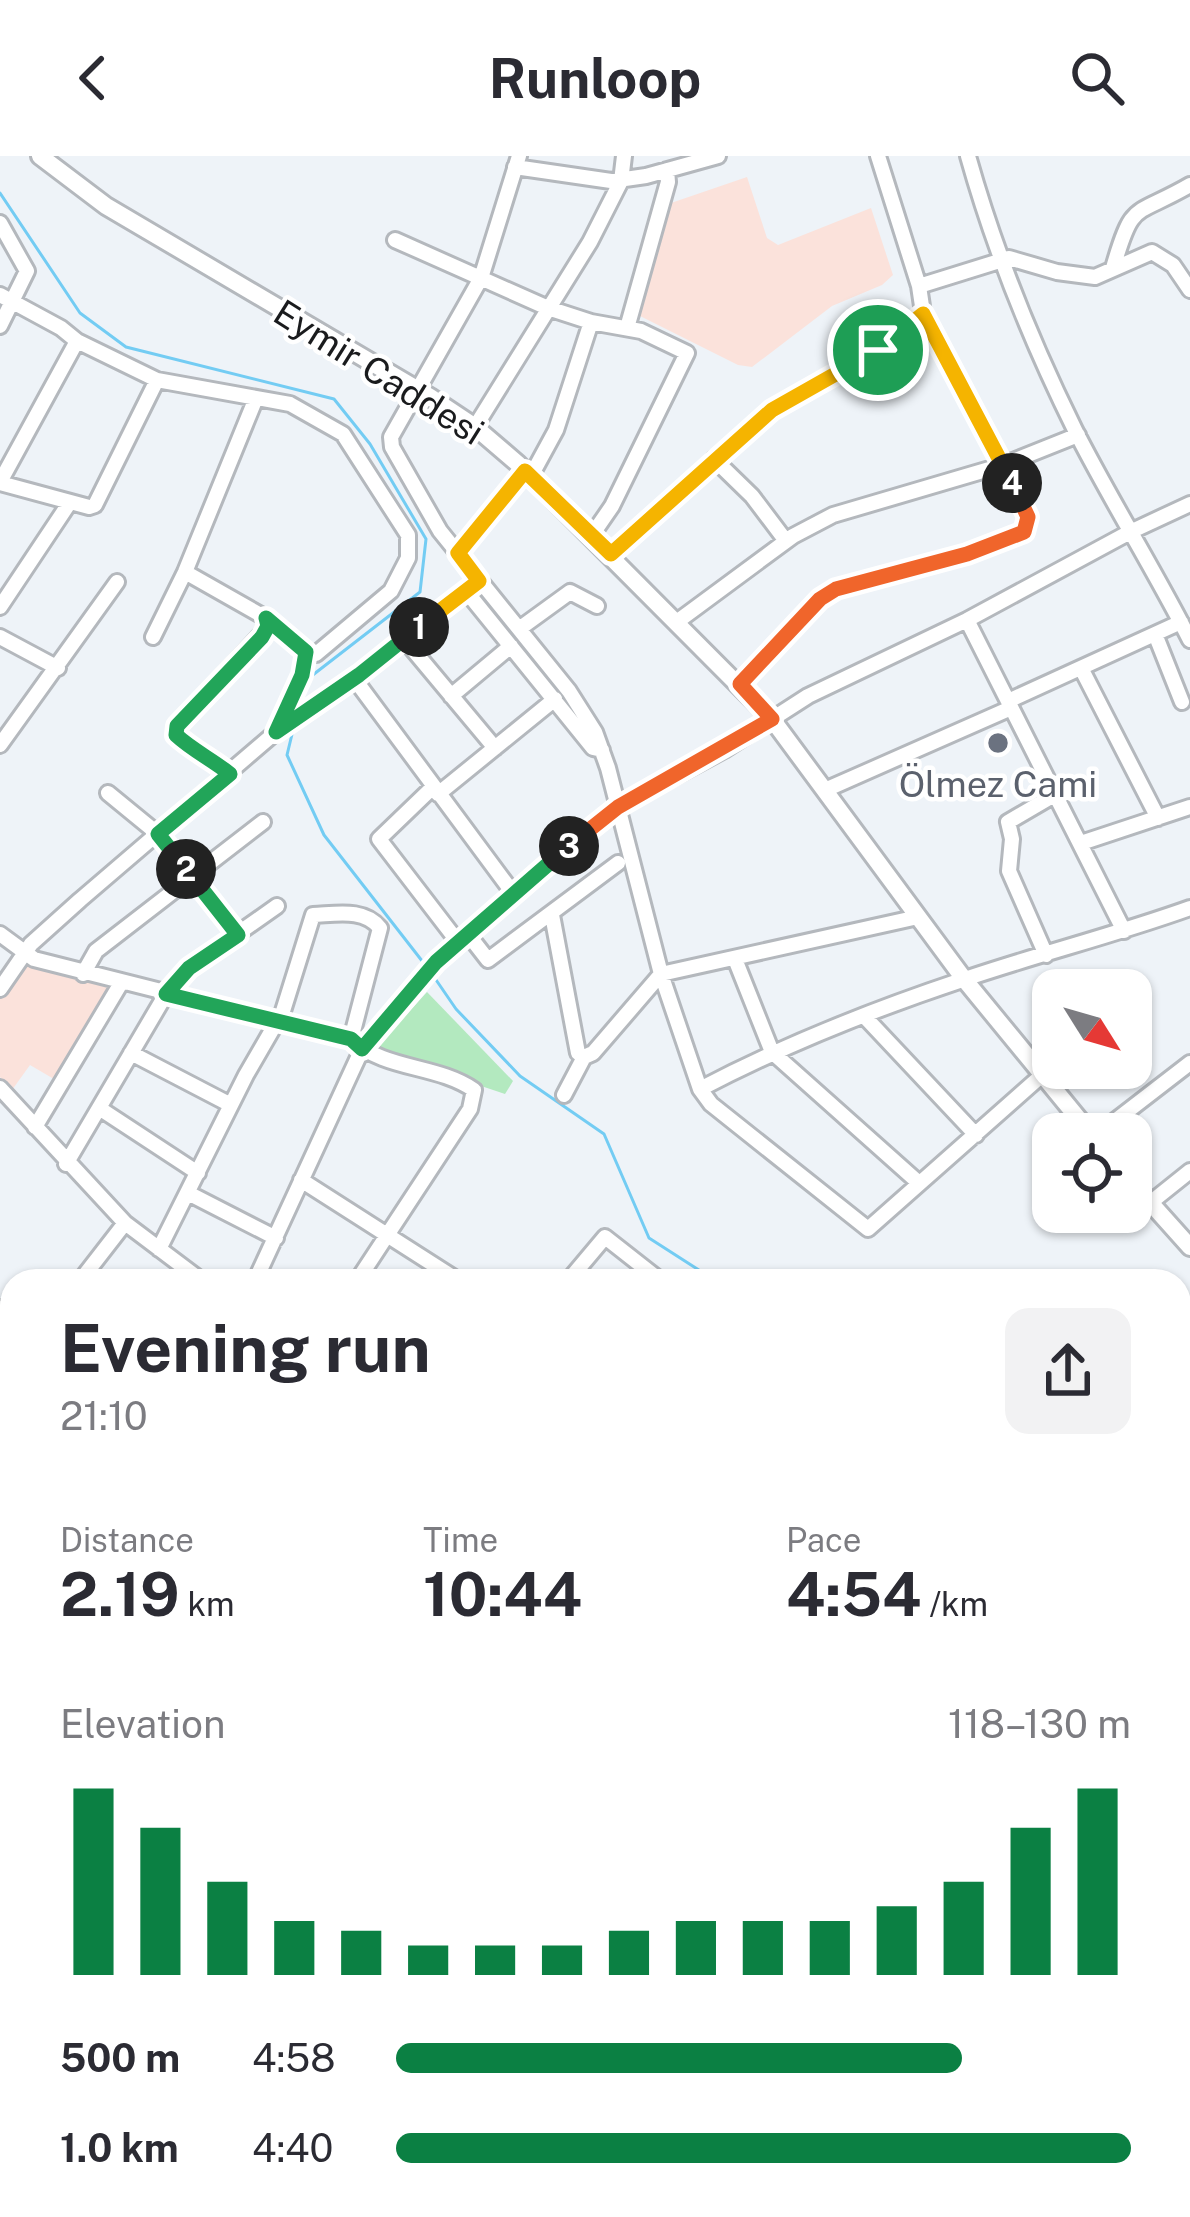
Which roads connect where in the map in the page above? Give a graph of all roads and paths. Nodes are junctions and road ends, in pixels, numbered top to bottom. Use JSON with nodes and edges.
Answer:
{"nodes":[{"id":1,"x":40,"y":156,"type":"edge"},
{"id":2,"x":624,"y":156,"type":"edge"},
{"id":3,"x":718,"y":156,"type":"edge"},
{"id":4,"x":878,"y":156,"type":"edge"},
{"id":5,"x":968,"y":156,"type":"edge"},
{"id":6,"x":517,"y":162,"type":"edge"},
{"id":7,"x":667,"y":170,"type":"junction"},
{"id":8,"x":621,"y":181,"type":"junction"},
{"id":9,"x":1190,"y":185,"type":"edge"},
{"id":10,"x":0,"y":223,"type":"edge"},
{"id":11,"x":394,"y":240,"type":"dead end"},
{"id":12,"x":1120,"y":241,"type":"junction"},
{"id":13,"x":1139,"y":256,"type":"junction"},
{"id":14,"x":1000,"y":260,"type":"junction"},
{"id":15,"x":1113,"y":268,"type":"junction"},
{"id":16,"x":481,"y":278,"type":"junction"},
{"id":17,"x":919,"y":286,"type":"junction"},
{"id":18,"x":1190,"y":290,"type":"edge"},
{"id":19,"x":7,"y":298,"type":"edge"},
{"id":20,"x":548,"y":308,"type":"junction"},
{"id":21,"x":923,"y":314,"type":"junction"},
{"id":22,"x":591,"y":322,"type":"junction"},
{"id":23,"x":0,"y":326,"type":"edge"},
{"id":24,"x":626,"y":328,"type":"junction"},
{"id":25,"x":77,"y":341,"type":"junction"},
{"id":26,"x":157,"y":380,"type":"junction"},
{"id":27,"x":417,"y":389,"type":"junction"},
{"id":28,"x":256,"y":398,"type":"junction"},
{"id":29,"x":475,"y":427,"type":"junction"},
{"id":30,"x":1078,"y":435,"type":"junction"},
{"id":31,"x":714,"y":459,"type":"junction"},
{"id":32,"x":1003,"y":465,"type":"junction"},
{"id":33,"x":528,"y":473,"type":"junction"},
{"id":34,"x":0,"y":482,"type":"edge"},
{"id":35,"x":70,"y":502,"type":"junction"},
{"id":36,"x":1190,"y":504,"type":"edge"},
{"id":37,"x":1130,"y":532,"type":"junction"},
{"id":38,"x":592,"y":536,"type":"junction"},
{"id":39,"x":786,"y":541,"type":"junction"},
{"id":40,"x":458,"y":553,"type":"junction"},
{"id":41,"x":611,"y":554,"type":"junction"},
{"id":42,"x":185,"y":572,"type":"junction"},
{"id":43,"x":479,"y":581,"type":"junction"},
{"id":44,"x":117,"y":583,"type":"dead end"},
{"id":45,"x":466,"y":591,"type":"junction"},
{"id":46,"x":597,"y":606,"type":"dead end"},
{"id":47,"x":0,"y":607,"type":"edge"},
{"id":48,"x":266,"y":618,"type":"junction"},
{"id":49,"x":967,"y":620,"type":"junction"},
{"id":50,"x":678,"y":621,"type":"junction"},
{"id":51,"x":1181,"y":622,"type":"junction"},
{"id":52,"x":519,"y":629,"type":"junction"},
{"id":53,"x":1155,"y":634,"type":"junction"},
{"id":54,"x":0,"y":637,"type":"edge"},
{"id":55,"x":152,"y":638,"type":"dead end"},
{"id":56,"x":404,"y":639,"type":"junction"},
{"id":57,"x":1190,"y":640,"type":"edge"},
{"id":58,"x":511,"y":646,"type":"junction"},
{"id":59,"x":306,"y":652,"type":"junction"},
{"id":60,"x":58,"y":668,"type":"junction"},
{"id":61,"x":1081,"y":668,"type":"junction"},
{"id":62,"x":359,"y":675,"type":"junction"},
{"id":63,"x":740,"y":684,"type":"junction"},
{"id":64,"x":451,"y":696,"type":"junction"},
{"id":65,"x":556,"y":699,"type":"junction"},
{"id":66,"x":1182,"y":702,"type":"dead end"},
{"id":67,"x":1009,"y":704,"type":"junction"},
{"id":68,"x":772,"y":719,"type":"junction"},
{"id":69,"x":276,"y":732,"type":"junction"},
{"id":70,"x":0,"y":745,"type":"edge"},
{"id":71,"x":495,"y":748,"type":"junction"},
{"id":72,"x":602,"y":750,"type":"junction"},
{"id":73,"x":230,"y":774,"type":"junction"},
{"id":74,"x":435,"y":790,"type":"junction"},
{"id":75,"x":824,"y":790,"type":"junction"},
{"id":76,"x":108,"y":793,"type":"dead end"},
{"id":77,"x":1056,"y":794,"type":"junction"},
{"id":78,"x":618,"y":807,"type":"junction"},
{"id":79,"x":1190,"y":807,"type":"edge"},
{"id":80,"x":1158,"y":818,"type":"junction"},
{"id":81,"x":263,"y":822,"type":"dead end"},
{"id":82,"x":158,"y":834,"type":"junction"},
{"id":83,"x":1081,"y":844,"type":"junction"},
{"id":84,"x":619,"y":862,"type":"dead end"},
{"id":85,"x":192,"y":877,"type":"junction"},
{"id":86,"x":513,"y":892,"type":"junction"},
{"id":87,"x":277,"y":906,"type":"dead end"},
{"id":88,"x":1190,"y":908,"type":"edge"},
{"id":89,"x":551,"y":915,"type":"junction"},
{"id":90,"x":917,"y":916,"type":"junction"},
{"id":91,"x":1124,"y":931,"type":"junction"},
{"id":92,"x":0,"y":934,"type":"edge"},
{"id":93,"x":238,"y":935,"type":"junction"},
{"id":94,"x":462,"y":937,"type":"junction"},
{"id":95,"x":24,"y":955,"type":"junction"},
{"id":96,"x":1046,"y":955,"type":"junction"},
{"id":97,"x":735,"y":959,"type":"junction"},
{"id":98,"x":83,"y":974,"type":"junction"},
{"id":99,"x":661,"y":974,"type":"junction"},
{"id":100,"x":964,"y":979,"type":"junction"},
{"id":101,"x":121,"y":983,"type":"junction"},
{"id":102,"x":0,"y":989,"type":"edge"},
{"id":103,"x":166,"y":994,"type":"junction"},
{"id":104,"x":864,"y":1016,"type":"junction"},
{"id":105,"x":278,"y":1020,"type":"junction"},
{"id":106,"x":357,"y":1044,"type":"junction"},
{"id":107,"x":772,"y":1052,"type":"junction"},
{"id":108,"x":131,"y":1053,"type":"junction"},
{"id":109,"x":584,"y":1057,"type":"junction"},
{"id":110,"x":1190,"y":1063,"type":"edge"},
{"id":111,"x":1032,"y":1065,"type":"edge"},
{"id":112,"x":1032,"y":1084,"type":"edge"},
{"id":113,"x":0,"y":1088,"type":"edge"},
{"id":114,"x":700,"y":1089,"type":"junction"},
{"id":115,"x":1053,"y":1089,"type":"edge"},
{"id":116,"x":564,"y":1095,"type":"dead end"},
{"id":117,"x":231,"y":1105,"type":"junction"},
{"id":118,"x":99,"y":1108,"type":"junction"},
{"id":119,"x":1075,"y":1113,"type":"edge"},
{"id":120,"x":1122,"y":1113,"type":"edge"},
{"id":121,"x":35,"y":1126,"type":"junction"},
{"id":122,"x":976,"y":1135,"type":"junction"},
{"id":123,"x":66,"y":1163,"type":"junction"},
{"id":124,"x":1190,"y":1171,"type":"edge"},
{"id":125,"x":197,"y":1173,"type":"junction"},
{"id":126,"x":301,"y":1180,"type":"junction"},
{"id":127,"x":919,"y":1183,"type":"junction"},
{"id":128,"x":188,"y":1193,"type":"junction"},
{"id":129,"x":1152,"y":1201,"type":"edge"},
{"id":130,"x":1152,"y":1205,"type":"edge"},
{"id":131,"x":124,"y":1223,"type":"junction"},
{"id":132,"x":388,"y":1233,"type":"junction"},
{"id":133,"x":276,"y":1238,"type":"junction"},
{"id":134,"x":1190,"y":1247,"type":"edge"},
{"id":135,"x":159,"y":1249,"type":"junction"},
{"id":136,"x":89,"y":1269,"type":"edge"},
{"id":137,"x":185,"y":1269,"type":"edge"},
{"id":138,"x":261,"y":1269,"type":"edge"},
{"id":139,"x":365,"y":1269,"type":"edge"},
{"id":140,"x":441,"y":1269,"type":"edge"},
{"id":141,"x":581,"y":1269,"type":"edge"},
{"id":142,"x":646,"y":1269,"type":"edge"}],
"edges":[{"from":1,"to":27,"type":"main road","name":"Eymir Caddesi"},
{"from":2,"to":8,"type":"street"},
{"from":3,"to":7,"type":"street"},
{"from":4,"to":17,"type":"street"},
{"from":5,"to":14,"type":"street"},
{"from":6,"to":8,"type":"street"},
{"from":6,"to":16,"type":"street"},
{"from":7,"to":8,"type":"street"},
{"from":7,"to":24,"type":"street"},
{"from":8,"to":20,"type":"street"},
{"from":9,"to":12,"type":"street"},
{"from":10,"to":19,"type":"street"},
{"from":11,"to":16,"type":"street"},
{"from":12,"to":13,"type":"street"},
{"from":12,"to":15,"type":"street"},
{"from":13,"to":15,"type":"street"},
{"from":13,"to":18,"type":"street"},
{"from":14,"to":15,"type":"street"},
{"from":14,"to":17,"type":"street"},
{"from":14,"to":30,"type":"street"},
{"from":16,"to":20,"type":"street"},
{"from":16,"to":27,"type":"street"},
{"from":17,"to":21,"type":"street"},
{"from":19,"to":23,"type":"street"},
{"from":19,"to":25,"type":"street"},
{"from":20,"to":22,"type":"street"},
{"from":20,"to":29,"type":"street"},
{"from":21,"to":31,"type":"street"},
{"from":21,"to":32,"type":"street"},
{"from":22,"to":24,"type":"street"},
{"from":22,"to":33,"type":"street"},
{"from":24,"to":38,"type":"street"},
{"from":25,"to":26,"type":"street"},
{"from":25,"to":34,"type":"street"},
{"from":26,"to":28,"type":"street"},
{"from":26,"to":35,"type":"street"},
{"from":27,"to":29,"type":"main road","name":"Eymir Caddesi"},
{"from":27,"to":40,"type":"street"},
{"from":28,"to":42,"type":"street"},
{"from":28,"to":59,"type":"street"},
{"from":29,"to":33,"type":"main road","name":"Eymir Caddesi"},
{"from":30,"to":32,"type":"street"},
{"from":30,"to":37,"type":"street"},
{"from":31,"to":39,"type":"street"},
{"from":31,"to":41,"type":"street"},
{"from":32,"to":39,"type":"street"},
{"from":32,"to":63,"type":"street"},
{"from":33,"to":38,"type":"main road","name":"Eymir Caddesi"},
{"from":33,"to":40,"type":"street"},
{"from":34,"to":35,"type":"street"},
{"from":35,"to":47,"type":"street"},
{"from":36,"to":37,"type":"street"},
{"from":37,"to":49,"type":"street"},
{"from":37,"to":51,"type":"street"},
{"from":38,"to":41,"type":"main road","name":"Eymir Caddesi"},
{"from":39,"to":50,"type":"street"},
{"from":40,"to":43,"type":"street"},
{"from":41,"to":50,"type":"main road","name":"Eymir Caddesi"},
{"from":42,"to":48,"type":"street"},
{"from":42,"to":55,"type":"street"},
{"from":43,"to":45,"type":"street"},
{"from":43,"to":52,"type":"street"},
{"from":44,"to":60,"type":"street"},
{"from":45,"to":56,"type":"street"},
{"from":45,"to":58,"type":"street"},
{"from":46,"to":52,"type":"street"},
{"from":48,"to":59,"type":"street"},
{"from":48,"to":73,"type":"street"},
{"from":49,"to":67,"type":"street"},
{"from":49,"to":68,"type":"street"},
{"from":50,"to":63,"type":"main road","name":"Eymir Caddesi"},
{"from":51,"to":53,"type":"street"},
{"from":51,"to":57,"type":"street"},
{"from":52,"to":72,"type":"street"},
{"from":53,"to":61,"type":"street"},
{"from":53,"to":66,"type":"street"},
{"from":54,"to":60,"type":"street"},
{"from":56,"to":62,"type":"street"},
{"from":56,"to":64,"type":"street"},
{"from":58,"to":64,"type":"street"},
{"from":58,"to":65,"type":"street"},
{"from":59,"to":69,"type":"street"},
{"from":60,"to":70,"type":"street"},
{"from":61,"to":67,"type":"street"},
{"from":61,"to":80,"type":"street"},
{"from":62,"to":69,"type":"street"},
{"from":62,"to":74,"type":"street"},
{"from":63,"to":68,"type":"main road","name":"Eymir Caddesi"},
{"from":64,"to":71,"type":"street"},
{"from":65,"to":71,"type":"street"},
{"from":65,"to":72,"type":"street"},
{"from":67,"to":75,"type":"street"},
{"from":67,"to":77,"type":"street"},
{"from":68,"to":75,"type":"main road","name":"Eymir Caddesi"},
{"from":68,"to":78,"type":"street"},
{"from":69,"to":73,"type":"street"},
{"from":71,"to":74,"type":"street"},
{"from":72,"to":78,"type":"street"},
{"from":73,"to":82,"type":"street"},
{"from":74,"to":86,"type":"street"},
{"from":74,"to":94,"type":"street"},
{"from":75,"to":90,"type":"main road","name":"Eymir Caddesi"},
{"from":76,"to":82,"type":"street"},
{"from":77,"to":83,"type":"street"},
{"from":77,"to":96,"type":"street"},
{"from":78,"to":86,"type":"street"},
{"from":78,"to":99,"type":"street"},
{"from":79,"to":80,"type":"street"},
{"from":80,"to":83,"type":"street"},
{"from":81,"to":85,"type":"street"},
{"from":82,"to":85,"type":"street"},
{"from":82,"to":95,"type":"street"},
{"from":83,"to":91,"type":"street"},
{"from":84,"to":89,"type":"street"},
{"from":85,"to":93,"type":"street"},
{"from":85,"to":98,"type":"street"},
{"from":86,"to":94,"type":"street"},
{"from":87,"to":93,"type":"street"},
{"from":88,"to":91,"type":"street"},
{"from":89,"to":94,"type":"street"},
{"from":89,"to":109,"type":"street"},
{"from":90,"to":97,"type":"street"},
{"from":90,"to":100,"type":"main road","name":"Eymir Caddesi"},
{"from":91,"to":96,"type":"street"},
{"from":92,"to":95,"type":"street"},
{"from":93,"to":103,"type":"street"},
{"from":94,"to":106,"type":"street"},
{"from":95,"to":98,"type":"street"},
{"from":95,"to":102,"type":"street"},
{"from":96,"to":100,"type":"street"},
{"from":97,"to":99,"type":"street"},
{"from":97,"to":107,"type":"street"},
{"from":98,"to":101,"type":"street"},
{"from":99,"to":109,"type":"street"},
{"from":99,"to":114,"type":"street"},
{"from":100,"to":104,"type":"street"},
{"from":100,"to":111,"type":"main road","name":"Eymir Caddesi"},
{"from":101,"to":103,"type":"street"},
{"from":101,"to":121,"type":"street"},
{"from":103,"to":105,"type":"street"},
{"from":103,"to":108,"type":"street"},
{"from":104,"to":107,"type":"street"},
{"from":104,"to":122,"type":"street"},
{"from":105,"to":106,"type":"street"},
{"from":105,"to":106,"type":"street"},
{"from":105,"to":117,"type":"street"},
{"from":106,"to":126,"type":"street"},
{"from":106,"to":132,"type":"street"},
{"from":107,"to":114,"type":"street"},
{"from":107,"to":127,"type":"street"},
{"from":108,"to":117,"type":"street"},
{"from":108,"to":118,"type":"street"},
{"from":109,"to":116,"type":"street"},
{"from":110,"to":120,"type":"street"},
{"from":112,"to":122,"type":"street"},
{"from":113,"to":121,"type":"street"},
{"from":114,"to":127,"type":"street"},
{"from":115,"to":119,"type":"main road","name":"Eymir Caddesi"},
{"from":117,"to":125,"type":"street"},
{"from":118,"to":123,"type":"street"},
{"from":118,"to":125,"type":"street"},
{"from":121,"to":123,"type":"street"},
{"from":122,"to":127,"type":"street"},
{"from":123,"to":131,"type":"street"},
{"from":124,"to":129,"type":"street"},
{"from":125,"to":128,"type":"street"},
{"from":126,"to":132,"type":"street"},
{"from":126,"to":133,"type":"street"},
{"from":128,"to":133,"type":"street"},
{"from":128,"to":135,"type":"street"},
{"from":130,"to":134,"type":"main road"},
{"from":131,"to":135,"type":"street"},
{"from":131,"to":136,"type":"street"},
{"from":132,"to":139,"type":"street"},
{"from":132,"to":140,"type":"street"},
{"from":133,"to":138,"type":"street"},
{"from":135,"to":137,"type":"street"},
{"from":141,"to":142,"type":"street"}]}
